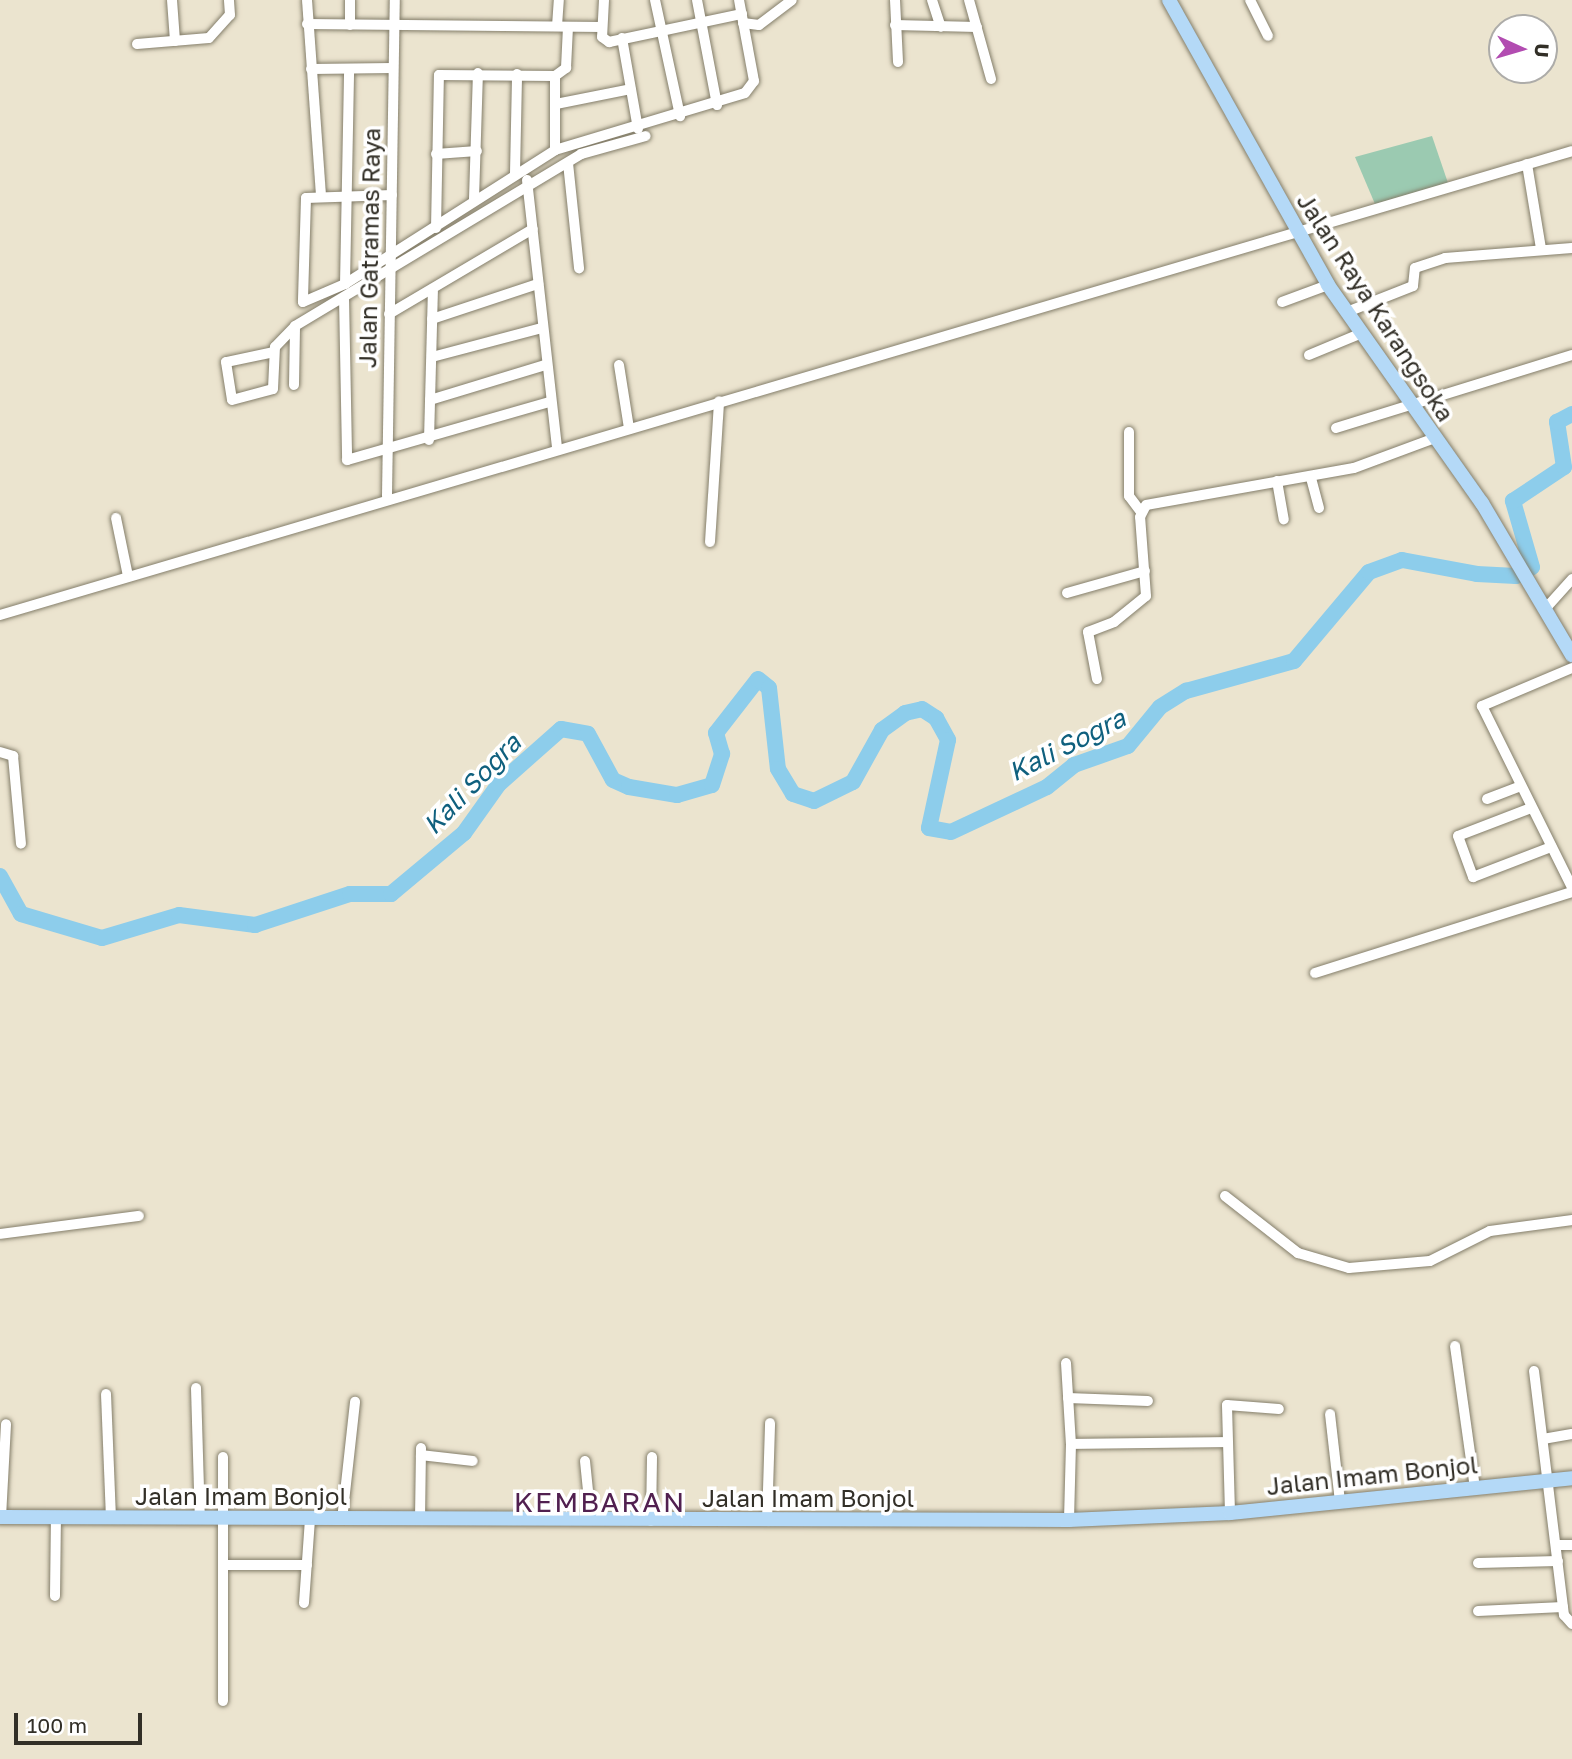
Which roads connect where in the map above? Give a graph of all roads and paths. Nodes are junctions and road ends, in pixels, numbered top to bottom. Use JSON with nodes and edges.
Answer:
{"nodes":[{"id":1,"x":172,"y":0,"type":"edge"},
{"id":2,"x":229,"y":0,"type":"edge"},
{"id":3,"x":307,"y":0,"type":"edge"},
{"id":4,"x":350,"y":0,"type":"edge"},
{"id":5,"x":395,"y":0,"type":"edge"},
{"id":6,"x":559,"y":0,"type":"edge"},
{"id":7,"x":604,"y":0,"type":"edge"},
{"id":8,"x":655,"y":0,"type":"edge"},
{"id":9,"x":697,"y":0,"type":"edge"},
{"id":10,"x":739,"y":0,"type":"edge"},
{"id":11,"x":895,"y":0,"type":"edge"},
{"id":12,"x":932,"y":0,"type":"edge"},
{"id":13,"x":969,"y":0,"type":"edge"},
{"id":14,"x":1169,"y":0,"type":"edge"},
{"id":15,"x":1250,"y":0,"type":"edge"},
{"id":16,"x":784,"y":2,"type":"edge"},
{"id":17,"x":743,"y":18,"type":"junction"},
{"id":18,"x":702,"y":23,"type":"junction"},
{"id":19,"x":307,"y":24,"type":"junction"},
{"id":20,"x":350,"y":25,"type":"junction"},
{"id":21,"x":394,"y":25,"type":"junction"},
{"id":22,"x":895,"y":25,"type":"junction"},
{"id":23,"x":562,"y":27,"type":"junction"},
{"id":24,"x":602,"y":27,"type":"junction"},
{"id":25,"x":940,"y":27,"type":"junction"},
{"id":26,"x":976,"y":27,"type":"junction"},
{"id":27,"x":661,"y":30,"type":"junction"},
{"id":28,"x":1268,"y":36,"type":"dead end"},
{"id":29,"x":622,"y":38,"type":"junction"},
{"id":30,"x":175,"y":41,"type":"junction"},
{"id":31,"x":137,"y":44,"type":"dead end"},
{"id":32,"x":898,"y":62,"type":"dead end"},
{"id":33,"x":393,"y":68,"type":"junction"},
{"id":34,"x":311,"y":69,"type":"junction"},
{"id":35,"x":349,"y":69,"type":"junction"},
{"id":36,"x":478,"y":73,"type":"junction"},
{"id":37,"x":517,"y":74,"type":"junction"},
{"id":38,"x":555,"y":76,"type":"junction"},
{"id":39,"x":992,"y":79,"type":"dead end"},
{"id":40,"x":631,"y":89,"type":"junction"},
{"id":41,"x":556,"y":104,"type":"junction"},
{"id":42,"x":716,"y":106,"type":"junction"},
{"id":43,"x":680,"y":116,"type":"junction"},
{"id":44,"x":642,"y":133,"type":"junction"},
{"id":45,"x":555,"y":150,"type":"junction"},
{"id":46,"x":477,"y":151,"type":"junction"},
{"id":47,"x":1572,"y":151,"type":"edge"},
{"id":48,"x":436,"y":154,"type":"junction"},
{"id":49,"x":568,"y":163,"type":"junction"},
{"id":50,"x":1527,"y":164,"type":"junction"},
{"id":51,"x":518,"y":172,"type":"junction"},
{"id":52,"x":528,"y":183,"type":"junction"},
{"id":53,"x":392,"y":195,"type":"junction"},
{"id":54,"x":321,"y":196,"type":"junction"},
{"id":55,"x":347,"y":196,"type":"junction"},
{"id":56,"x":474,"y":200,"type":"junction"},
{"id":57,"x":436,"y":228,"type":"junction"},
{"id":58,"x":533,"y":229,"type":"junction"},
{"id":59,"x":1300,"y":234,"type":"junction"},
{"id":60,"x":1572,"y":248,"type":"edge"},
{"id":61,"x":1541,"y":249,"type":"junction"},
{"id":62,"x":391,"y":254,"type":"junction"},
{"id":63,"x":579,"y":268,"type":"dead end"},
{"id":64,"x":391,"y":270,"type":"junction"},
{"id":65,"x":345,"y":284,"type":"junction"},
{"id":66,"x":538,"y":284,"type":"junction"},
{"id":67,"x":1328,"y":285,"type":"junction"},
{"id":68,"x":433,"y":290,"type":"junction"},
{"id":69,"x":344,"y":297,"type":"junction"},
{"id":70,"x":1282,"y":302,"type":"dead end"},
{"id":71,"x":1347,"y":312,"type":"junction"},
{"id":72,"x":389,"y":314,"type":"junction"},
{"id":73,"x":432,"y":319,"type":"junction"},
{"id":74,"x":295,"y":326,"type":"junction"},
{"id":75,"x":542,"y":328,"type":"junction"},
{"id":76,"x":1362,"y":333,"type":"junction"},
{"id":77,"x":274,"y":352,"type":"junction"},
{"id":78,"x":1309,"y":355,"type":"dead end"},
{"id":79,"x":1572,"y":355,"type":"edge"},
{"id":80,"x":432,"y":357,"type":"junction"},
{"id":81,"x":545,"y":365,"type":"junction"},
{"id":82,"x":620,"y":365,"type":"dead end"},
{"id":83,"x":295,"y":385,"type":"dead end"},
{"id":84,"x":430,"y":400,"type":"junction"},
{"id":85,"x":719,"y":401,"type":"junction"},
{"id":86,"x":549,"y":402,"type":"junction"},
{"id":87,"x":1413,"y":404,"type":"junction"},
{"id":88,"x":629,"y":428,"type":"junction"},
{"id":89,"x":1336,"y":428,"type":"dead end"},
{"id":90,"x":1129,"y":432,"type":"dead end"},
{"id":91,"x":1435,"y":438,"type":"junction"},
{"id":92,"x":429,"y":440,"type":"junction"},
{"id":93,"x":556,"y":448,"type":"junction"},
{"id":94,"x":387,"y":452,"type":"junction"},
{"id":95,"x":1311,"y":478,"type":"junction"},
{"id":96,"x":1278,"y":481,"type":"junction"},
{"id":97,"x":387,"y":496,"type":"junction"},
{"id":98,"x":1319,"y":508,"type":"dead end"},
{"id":99,"x":1141,"y":512,"type":"junction"},
{"id":100,"x":116,"y":517,"type":"dead end"},
{"id":101,"x":1284,"y":519,"type":"dead end"},
{"id":102,"x":710,"y":542,"type":"dead end"},
{"id":103,"x":1145,"y":571,"type":"junction"},
{"id":104,"x":128,"y":576,"type":"junction"},
{"id":105,"x":1572,"y":579,"type":"edge"},
{"id":106,"x":1067,"y":593,"type":"dead end"},
{"id":107,"x":1546,"y":608,"type":"junction"},
{"id":108,"x":0,"y":615,"type":"edge"},
{"id":109,"x":1572,"y":655,"type":"edge"},
{"id":110,"x":1572,"y":668,"type":"edge"},
{"id":111,"x":1097,"y":679,"type":"dead end"},
{"id":112,"x":0,"y":752,"type":"edge"},
{"id":113,"x":1521,"y":786,"type":"junction"},
{"id":114,"x":1487,"y":799,"type":"dead end"},
{"id":115,"x":1531,"y":808,"type":"junction"},
{"id":116,"x":22,"y":844,"type":"dead end"},
{"id":117,"x":1551,"y":847,"type":"junction"},
{"id":118,"x":1572,"y":887,"type":"edge"},
{"id":119,"x":1572,"y":892,"type":"edge"},
{"id":120,"x":1315,"y":973,"type":"dead end"},
{"id":121,"x":1225,"y":1196,"type":"dead end"},
{"id":122,"x":139,"y":1216,"type":"dead end"},
{"id":123,"x":1572,"y":1220,"type":"edge"},
{"id":124,"x":0,"y":1234,"type":"edge"},
{"id":125,"x":1455,"y":1346,"type":"dead end"},
{"id":126,"x":1066,"y":1363,"type":"dead end"},
{"id":127,"x":1534,"y":1371,"type":"dead end"},
{"id":128,"x":196,"y":1388,"type":"dead end"},
{"id":129,"x":106,"y":1394,"type":"dead end"},
{"id":130,"x":1068,"y":1398,"type":"junction"},
{"id":131,"x":1148,"y":1401,"type":"dead end"},
{"id":132,"x":355,"y":1402,"type":"dead end"},
{"id":133,"x":1279,"y":1409,"type":"dead end"},
{"id":134,"x":1330,"y":1414,"type":"dead end"},
{"id":135,"x":770,"y":1423,"type":"dead end"},
{"id":136,"x":6,"y":1424,"type":"dead end"},
{"id":137,"x":1572,"y":1434,"type":"edge"},
{"id":138,"x":1543,"y":1439,"type":"junction"},
{"id":139,"x":1227,"y":1442,"type":"junction"},
{"id":140,"x":1071,"y":1444,"type":"junction"},
{"id":141,"x":223,"y":1457,"type":"dead end"},
{"id":142,"x":652,"y":1457,"type":"dead end"},
{"id":143,"x":472,"y":1461,"type":"dead end"},
{"id":144,"x":585,"y":1461,"type":"dead end"},
{"id":145,"x":1572,"y":1478,"type":"edge"},
{"id":146,"x":1549,"y":1480,"type":"junction"},
{"id":147,"x":1475,"y":1488,"type":"junction"},
{"id":148,"x":1340,"y":1502,"type":"junction"},
{"id":149,"x":1230,"y":1513,"type":"junction"},
{"id":150,"x":1,"y":1517,"type":"edge"},
{"id":151,"x":56,"y":1517,"type":"junction"},
{"id":152,"x":111,"y":1518,"type":"junction"},
{"id":153,"x":226,"y":1518,"type":"junction"},
{"id":154,"x":200,"y":1519,"type":"junction"},
{"id":155,"x":310,"y":1519,"type":"junction"},
{"id":156,"x":342,"y":1520,"type":"junction"},
{"id":157,"x":420,"y":1520,"type":"junction"},
{"id":158,"x":590,"y":1520,"type":"junction"},
{"id":159,"x":1069,"y":1520,"type":"junction"},
{"id":160,"x":651,"y":1521,"type":"junction"},
{"id":161,"x":767,"y":1521,"type":"junction"},
{"id":162,"x":1557,"y":1545,"type":"junction"},
{"id":163,"x":1572,"y":1545,"type":"edge"},
{"id":164,"x":1558,"y":1561,"type":"junction"},
{"id":165,"x":1478,"y":1563,"type":"dead end"},
{"id":166,"x":224,"y":1565,"type":"junction"},
{"id":167,"x":307,"y":1565,"type":"junction"},
{"id":168,"x":55,"y":1596,"type":"dead end"},
{"id":169,"x":304,"y":1602,"type":"dead end"},
{"id":170,"x":1563,"y":1607,"type":"junction"},
{"id":171,"x":1478,"y":1611,"type":"dead end"},
{"id":172,"x":1572,"y":1624,"type":"edge"},
{"id":173,"x":223,"y":1701,"type":"dead end"}],
"edges":[{"from":1,"to":30,"type":"street"},
{"from":2,"to":30,"type":"street"},
{"from":3,"to":19,"type":"street"},
{"from":4,"to":20,"type":"street"},
{"from":5,"to":21,"type":"street","name":"Jalan Gatramas Raya"},
{"from":6,"to":23,"type":"street"},
{"from":7,"to":24,"type":"street"},
{"from":8,"to":27,"type":"street"},
{"from":9,"to":18,"type":"street"},
{"from":10,"to":17,"type":"street"},
{"from":11,"to":22,"type":"street"},
{"from":12,"to":25,"type":"street"},
{"from":13,"to":26,"type":"street"},
{"from":14,"to":59,"type":"main road","name":"Jalan Raya Karangsoka"},
{"from":15,"to":28,"type":"street"},
{"from":16,"to":17,"type":"street"},
{"from":17,"to":18,"type":"street"},
{"from":17,"to":42,"type":"street"},
{"from":18,"to":27,"type":"street"},
{"from":18,"to":42,"type":"street"},
{"from":19,"to":20,"type":"street"},
{"from":19,"to":34,"type":"street"},
{"from":20,"to":21,"type":"street"},
{"from":21,"to":23,"type":"street"},
{"from":21,"to":33,"type":"street","name":"Jalan Gatramas Raya"},
{"from":22,"to":25,"type":"street"},
{"from":22,"to":32,"type":"street"},
{"from":23,"to":24,"type":"street"},
{"from":23,"to":38,"type":"street"},
{"from":24,"to":29,"type":"street"},
{"from":25,"to":26,"type":"street"},
{"from":26,"to":39,"type":"street"},
{"from":27,"to":29,"type":"street"},
{"from":27,"to":43,"type":"street"},
{"from":29,"to":40,"type":"street"},
{"from":30,"to":31,"type":"street"},
{"from":33,"to":35,"type":"street"},
{"from":33,"to":53,"type":"street","name":"Jalan Gatramas Raya"},
{"from":34,"to":35,"type":"street"},
{"from":34,"to":54,"type":"street"},
{"from":35,"to":55,"type":"street"},
{"from":36,"to":37,"type":"street"},
{"from":36,"to":46,"type":"street"},
{"from":36,"to":48,"type":"street"},
{"from":37,"to":38,"type":"street"},
{"from":37,"to":51,"type":"street"},
{"from":38,"to":41,"type":"street"},
{"from":40,"to":41,"type":"street"},
{"from":40,"to":44,"type":"street"},
{"from":41,"to":45,"type":"street"},
{"from":42,"to":43,"type":"street"},
{"from":43,"to":44,"type":"street"},
{"from":44,"to":45,"type":"street"},
{"from":44,"to":49,"type":"street"},
{"from":45,"to":51,"type":"street"},
{"from":46,"to":48,"type":"street"},
{"from":46,"to":56,"type":"street"},
{"from":47,"to":50,"type":"street"},
{"from":48,"to":57,"type":"street"},
{"from":49,"to":52,"type":"street"},
{"from":49,"to":63,"type":"street"},
{"from":50,"to":59,"type":"street"},
{"from":50,"to":61,"type":"street"},
{"from":51,"to":52,"type":"street"},
{"from":51,"to":56,"type":"street"},
{"from":52,"to":58,"type":"street"},
{"from":52,"to":64,"type":"street"},
{"from":53,"to":55,"type":"street"},
{"from":53,"to":62,"type":"street","name":"Jalan Gatramas Raya"},
{"from":54,"to":55,"type":"street"},
{"from":54,"to":65,"type":"street"},
{"from":55,"to":65,"type":"street"},
{"from":56,"to":57,"type":"street"},
{"from":57,"to":62,"type":"street"},
{"from":58,"to":66,"type":"street"},
{"from":58,"to":68,"type":"street"},
{"from":59,"to":67,"type":"main road","name":"Jalan Raya Karangsoka"},
{"from":59,"to":85,"type":"street"},
{"from":60,"to":61,"type":"street"},
{"from":61,"to":71,"type":"street"},
{"from":62,"to":64,"type":"street","name":"Jalan Gatramas Raya"},
{"from":62,"to":65,"type":"street"},
{"from":64,"to":69,"type":"street"},
{"from":64,"to":72,"type":"street","name":"Jalan Gatramas Raya"},
{"from":66,"to":73,"type":"street"},
{"from":66,"to":75,"type":"street"},
{"from":67,"to":70,"type":"street"},
{"from":67,"to":71,"type":"main road","name":"Jalan Raya Karangsoka"},
{"from":68,"to":72,"type":"street"},
{"from":68,"to":73,"type":"street"},
{"from":69,"to":74,"type":"street"},
{"from":69,"to":94,"type":"street"},
{"from":71,"to":76,"type":"main road","name":"Jalan Raya Karangsoka"},
{"from":72,"to":94,"type":"street","name":"Jalan Gatramas Raya"},
{"from":73,"to":80,"type":"street"},
{"from":74,"to":77,"type":"street"},
{"from":74,"to":83,"type":"street"},
{"from":75,"to":80,"type":"street"},
{"from":75,"to":81,"type":"street"},
{"from":76,"to":78,"type":"street"},
{"from":76,"to":87,"type":"main road","name":"Jalan Raya Karangsoka"},
{"from":77,"to":77,"type":"street"},
{"from":79,"to":87,"type":"street"},
{"from":80,"to":84,"type":"street"},
{"from":81,"to":84,"type":"street"},
{"from":81,"to":86,"type":"street"},
{"from":82,"to":88,"type":"street"},
{"from":84,"to":92,"type":"street"},
{"from":85,"to":88,"type":"street"},
{"from":85,"to":102,"type":"street"},
{"from":86,"to":92,"type":"street"},
{"from":86,"to":93,"type":"street"},
{"from":87,"to":89,"type":"street"},
{"from":87,"to":91,"type":"main road","name":"Jalan Raya Karangsoka"},
{"from":88,"to":93,"type":"street"},
{"from":90,"to":99,"type":"street"},
{"from":91,"to":95,"type":"street"},
{"from":91,"to":107,"type":"main road","name":"Jalan Raya Karangsoka"},
{"from":92,"to":94,"type":"street"},
{"from":93,"to":97,"type":"street"},
{"from":94,"to":97,"type":"street","name":"Jalan Gatramas Raya"},
{"from":95,"to":96,"type":"street"},
{"from":95,"to":98,"type":"street"},
{"from":96,"to":99,"type":"street"},
{"from":96,"to":101,"type":"street"},
{"from":97,"to":104,"type":"street"},
{"from":99,"to":103,"type":"street"},
{"from":100,"to":104,"type":"street"},
{"from":103,"to":106,"type":"street"},
{"from":103,"to":111,"type":"street"},
{"from":104,"to":108,"type":"street"},
{"from":105,"to":107,"type":"street"},
{"from":107,"to":109,"type":"main road","name":"Jalan Raya Karangsoka"},
{"from":110,"to":113,"type":"street"},
{"from":112,"to":116,"type":"street"},
{"from":113,"to":114,"type":"street"},
{"from":113,"to":115,"type":"street"},
{"from":115,"to":117,"type":"street"},
{"from":115,"to":117,"type":"street"},
{"from":117,"to":118,"type":"street"},
{"from":119,"to":120,"type":"street"},
{"from":121,"to":123,"type":"street"},
{"from":122,"to":124,"type":"street"},
{"from":125,"to":147,"type":"street"},
{"from":126,"to":130,"type":"street"},
{"from":127,"to":138,"type":"street"},
{"from":128,"to":154,"type":"street"},
{"from":129,"to":152,"type":"street"},
{"from":130,"to":131,"type":"street"},
{"from":130,"to":140,"type":"street"},
{"from":132,"to":156,"type":"street"},
{"from":133,"to":139,"type":"street"},
{"from":134,"to":148,"type":"street"},
{"from":135,"to":161,"type":"street"},
{"from":136,"to":150,"type":"street"},
{"from":137,"to":138,"type":"street"},
{"from":138,"to":146,"type":"street"},
{"from":139,"to":140,"type":"street"},
{"from":139,"to":149,"type":"street"},
{"from":140,"to":159,"type":"street"},
{"from":141,"to":153,"type":"street"},
{"from":142,"to":160,"type":"street"},
{"from":143,"to":157,"type":"street"},
{"from":144,"to":158,"type":"street"},
{"from":145,"to":146,"type":"main road","name":"Jalan Imam Bonjol"},
{"from":146,"to":147,"type":"main road","name":"Jalan Imam Bonjol"},
{"from":146,"to":162,"type":"street"},
{"from":147,"to":148,"type":"main road","name":"Jalan Imam Bonjol"},
{"from":148,"to":149,"type":"main road","name":"Jalan Imam Bonjol"},
{"from":149,"to":159,"type":"main road","name":"Jalan Imam Bonjol"},
{"from":150,"to":151,"type":"main road","name":"Jalan Imam Bonjol"},
{"from":151,"to":152,"type":"main road","name":"Jalan Imam Bonjol"},
{"from":151,"to":168,"type":"street"},
{"from":152,"to":154,"type":"main road","name":"Jalan Imam Bonjol"},
{"from":153,"to":154,"type":"main road","name":"Jalan Imam Bonjol"},
{"from":153,"to":155,"type":"main road","name":"Jalan Imam Bonjol"},
{"from":153,"to":166,"type":"street"},
{"from":155,"to":156,"type":"main road","name":"Jalan Imam Bonjol"},
{"from":155,"to":167,"type":"street"},
{"from":156,"to":157,"type":"main road","name":"Jalan Imam Bonjol"},
{"from":157,"to":158,"type":"main road","name":"Jalan Imam Bonjol"},
{"from":158,"to":160,"type":"main road","name":"Jalan Imam Bonjol"},
{"from":159,"to":161,"type":"main road","name":"Jalan Imam Bonjol"},
{"from":160,"to":161,"type":"main road","name":"Jalan Imam Bonjol"},
{"from":162,"to":163,"type":"street"},
{"from":162,"to":164,"type":"street"},
{"from":164,"to":165,"type":"street"},
{"from":164,"to":170,"type":"street"},
{"from":166,"to":167,"type":"street"},
{"from":166,"to":173,"type":"street"},
{"from":167,"to":169,"type":"street"},
{"from":170,"to":171,"type":"street"},
{"from":170,"to":172,"type":"street"}]}
